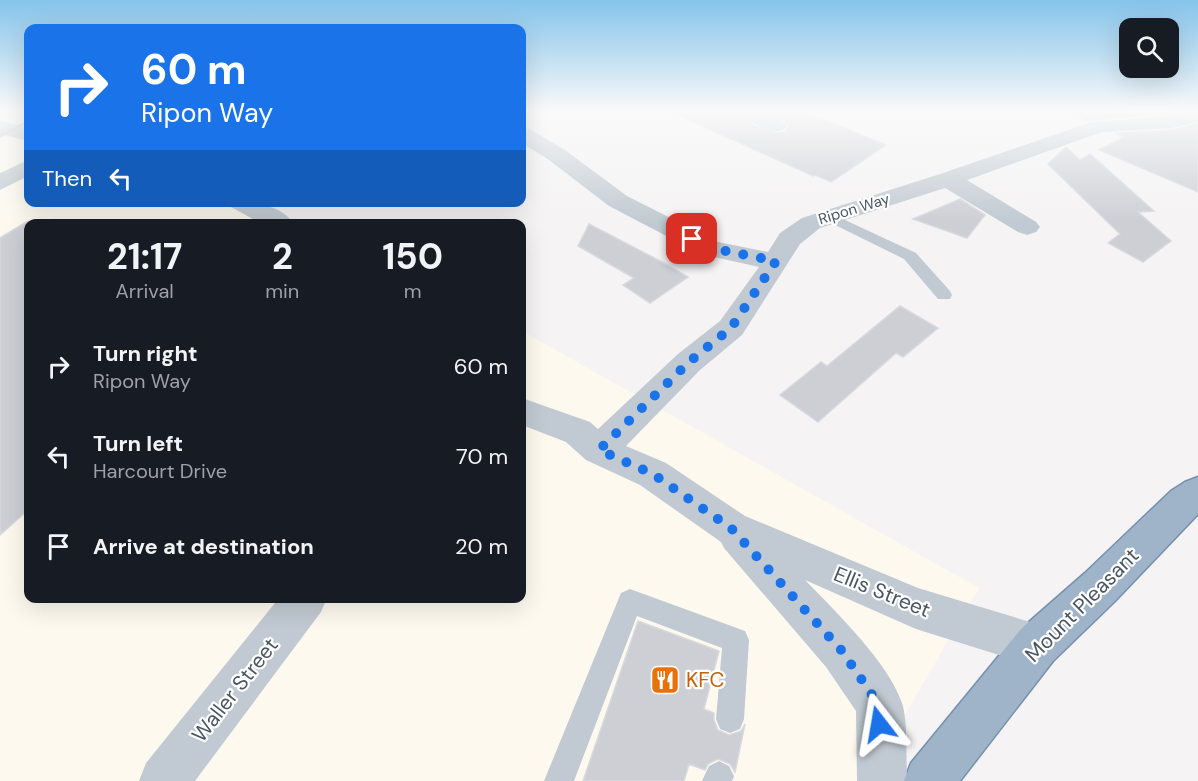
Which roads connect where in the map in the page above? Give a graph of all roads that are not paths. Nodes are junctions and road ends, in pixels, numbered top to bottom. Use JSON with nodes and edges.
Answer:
{"nodes":[{"id":1,"x":546,"y":148,"type":"edge"},
{"id":2,"x":1035,"y":148,"type":"edge"},
{"id":3,"x":24,"y":169,"type":"edge"},
{"id":4,"x":948,"y":179,"type":"junction"},
{"id":5,"x":0,"y":183,"type":"edge"},
{"id":6,"x":250,"y":207,"type":"edge"},
{"id":7,"x":830,"y":217,"type":"junction"},
{"id":8,"x":272,"y":219,"type":"edge"},
{"id":9,"x":1000,"y":234,"type":"dead end"},
{"id":10,"x":776,"y":261,"type":"junction"},
{"id":11,"x":944,"y":295,"type":"dead end"},
{"id":12,"x":526,"y":413,"type":"edge"},
{"id":13,"x":526,"y":434,"type":"edge"},
{"id":14,"x":588,"y":441,"type":"junction"},
{"id":15,"x":1198,"y":494,"type":"edge"},
{"id":16,"x":731,"y":528,"type":"junction"},
{"id":17,"x":302,"y":603,"type":"edge"},
{"id":18,"x":1037,"y":645,"type":"junction"},
{"id":19,"x":730,"y":719,"type":"dead end"},
{"id":20,"x":164,"y":781,"type":"edge"},
{"id":21,"x":559,"y":781,"type":"edge"},
{"id":22,"x":882,"y":781,"type":"edge"},
{"id":23,"x":929,"y":781,"type":"edge"}],
"edges":[{"from":1,"to":10,"type":"street"},
{"from":2,"to":4,"type":"street","name":"Ripon Way"},
{"from":3,"to":5,"type":"street"},
{"from":4,"to":7,"type":"street","name":"Ripon Way"},
{"from":4,"to":9,"type":"street"},
{"from":6,"to":8,"type":"street"},
{"from":7,"to":10,"type":"street","name":"Ripon Way"},
{"from":7,"to":11,"type":"lane"},
{"from":10,"to":14,"type":"street","name":"Ripon Way"},
{"from":12,"to":14,"type":"street","name":"Ellis Street"},
{"from":13,"to":14,"type":"street"},
{"from":14,"to":16,"type":"street","name":"Ellis Street"},
{"from":15,"to":18,"type":"highway","name":"Mount Pleasant"},
{"from":16,"to":18,"type":"street","name":"Ellis Street"},
{"from":16,"to":22,"type":"street","name":"Ellis Street"},
{"from":17,"to":20,"type":"street","name":"Waller Street"},
{"from":18,"to":23,"type":"highway","name":"Mount Pleasant"},
{"from":19,"to":21,"type":"lane"}]}
